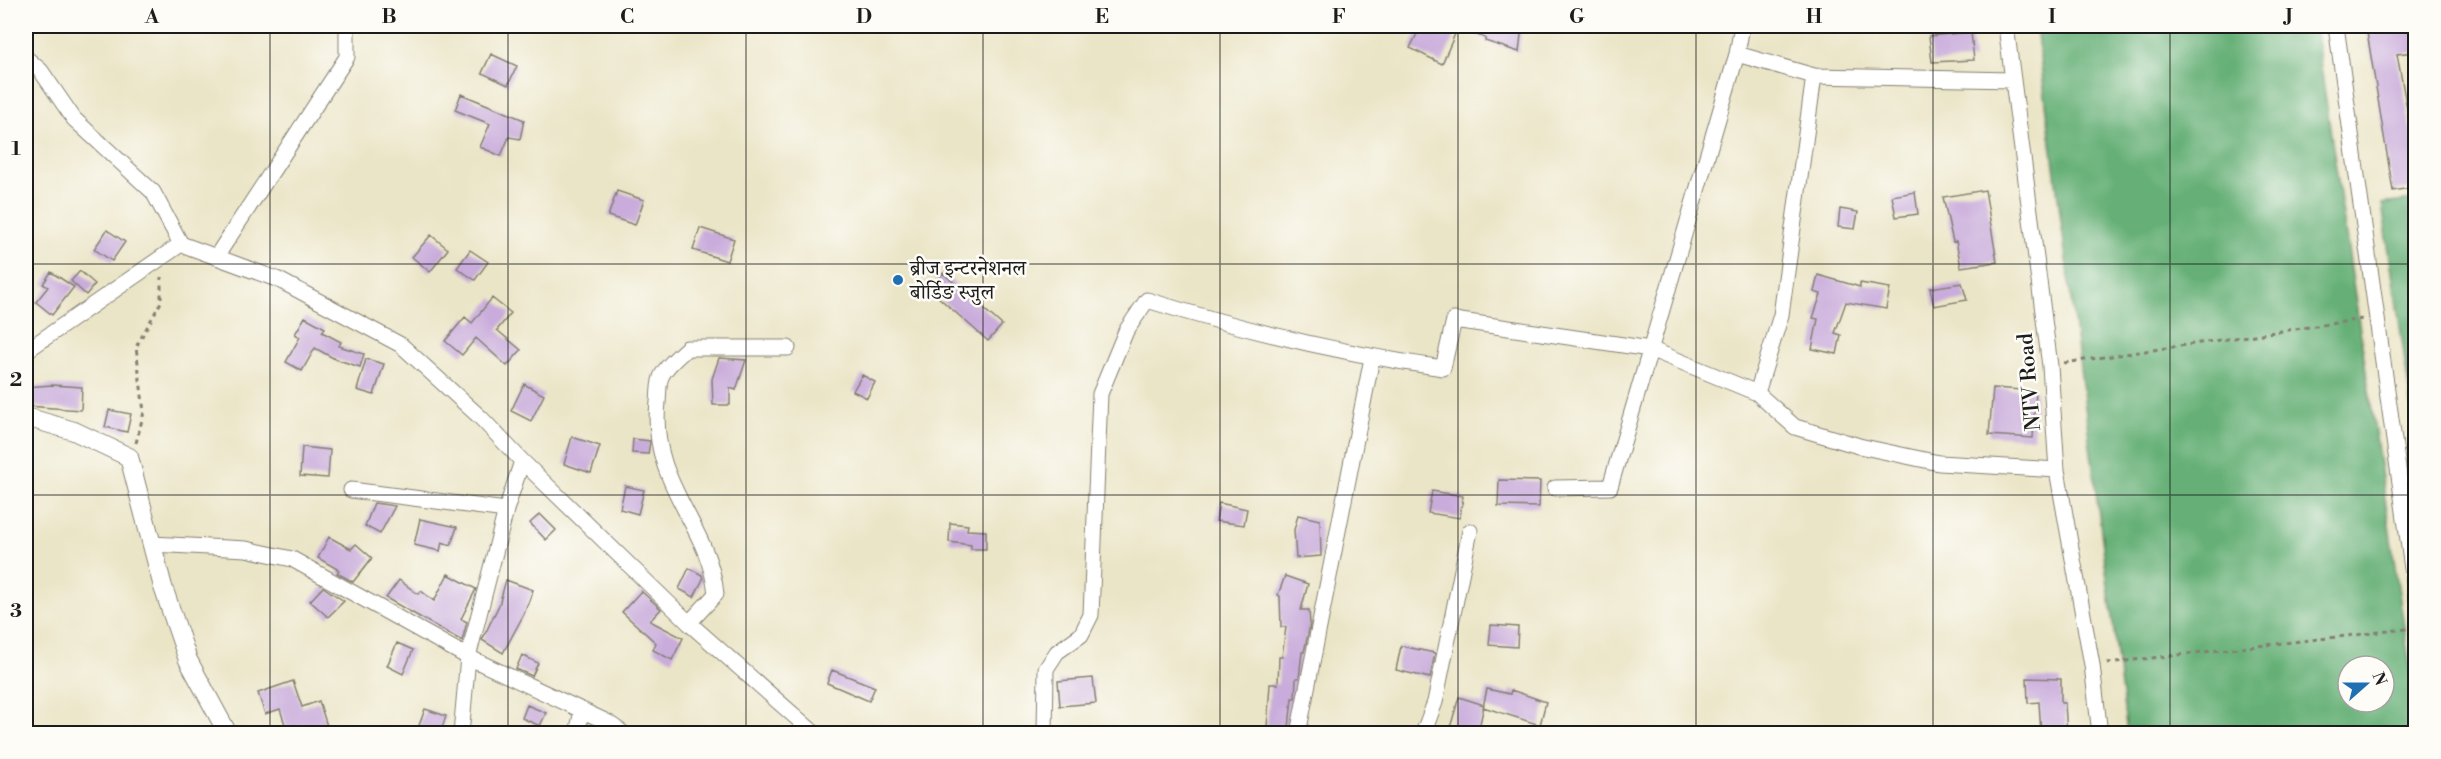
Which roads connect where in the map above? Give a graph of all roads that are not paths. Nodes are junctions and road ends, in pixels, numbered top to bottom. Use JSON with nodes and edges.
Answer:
{"nodes":[{"id":1,"x":347,"y":26,"type":"edge"},
{"id":2,"x":1742,"y":26,"type":"edge"},
{"id":3,"x":2006,"y":26,"type":"edge"},
{"id":4,"x":2336,"y":26,"type":"edge"},
{"id":5,"x":1737,"y":54,"type":"junction"},
{"id":6,"x":26,"y":58,"type":"edge"},
{"id":7,"x":1814,"y":75,"type":"junction"},
{"id":8,"x":2013,"y":80,"type":"junction"},
{"id":9,"x":182,"y":244,"type":"junction"},
{"id":10,"x":216,"y":257,"type":"junction"},
{"id":11,"x":788,"y":348,"type":"dead end"},
{"id":12,"x":1650,"y":349,"type":"junction"},
{"id":13,"x":26,"y":351,"type":"edge"},
{"id":14,"x":1372,"y":358,"type":"junction"},
{"id":15,"x":1757,"y":393,"type":"junction"},
{"id":16,"x":26,"y":417,"type":"edge"},
{"id":17,"x":522,"y":461,"type":"junction"},
{"id":18,"x":2057,"y":470,"type":"junction"},
{"id":19,"x":1556,"y":488,"type":"dead end"},
{"id":20,"x":351,"y":490,"type":"dead end"},
{"id":21,"x":506,"y":510,"type":"junction"},
{"id":22,"x":1470,"y":531,"type":"dead end"},
{"id":23,"x":152,"y":544,"type":"junction"},
{"id":24,"x":2415,"y":597,"type":"edge"},
{"id":25,"x":689,"y":623,"type":"junction"},
{"id":26,"x":468,"y":657,"type":"junction"},
{"id":27,"x":582,"y":710,"type":"junction"},
{"id":28,"x":1426,"y":730,"type":"edge"},
{"id":29,"x":228,"y":734,"type":"edge"},
{"id":30,"x":461,"y":734,"type":"edge"},
{"id":31,"x":577,"y":734,"type":"edge"},
{"id":32,"x":624,"y":734,"type":"edge"},
{"id":33,"x":815,"y":734,"type":"edge"},
{"id":34,"x":1045,"y":734,"type":"edge"},
{"id":35,"x":1298,"y":734,"type":"edge"},
{"id":36,"x":2100,"y":734,"type":"edge"}],
"edges":[{"from":1,"to":10,"type":"street"},
{"from":2,"to":5,"type":"street"},
{"from":3,"to":8,"type":"street","name":"NTV Road"},
{"from":4,"to":24,"type":"street"},
{"from":5,"to":7,"type":"street"},
{"from":5,"to":12,"type":"street"},
{"from":6,"to":9,"type":"street"},
{"from":7,"to":8,"type":"street"},
{"from":7,"to":15,"type":"street"},
{"from":8,"to":18,"type":"street","name":"NTV Road"},
{"from":9,"to":10,"type":"street"},
{"from":9,"to":13,"type":"street"},
{"from":10,"to":17,"type":"street"},
{"from":11,"to":25,"type":"street"},
{"from":12,"to":14,"type":"street"},
{"from":12,"to":15,"type":"street"},
{"from":12,"to":19,"type":"street"},
{"from":14,"to":34,"type":"street"},
{"from":14,"to":35,"type":"street"},
{"from":15,"to":18,"type":"street"},
{"from":16,"to":23,"type":"street"},
{"from":17,"to":21,"type":"street"},
{"from":17,"to":25,"type":"street"},
{"from":18,"to":36,"type":"street","name":"NTV Road"},
{"from":20,"to":21,"type":"street"},
{"from":21,"to":26,"type":"street"},
{"from":22,"to":28,"type":"street"},
{"from":23,"to":26,"type":"street"},
{"from":23,"to":29,"type":"street"},
{"from":25,"to":33,"type":"street"},
{"from":26,"to":27,"type":"street"},
{"from":26,"to":30,"type":"street"},
{"from":27,"to":31,"type":"street"},
{"from":27,"to":32,"type":"street"}]}
